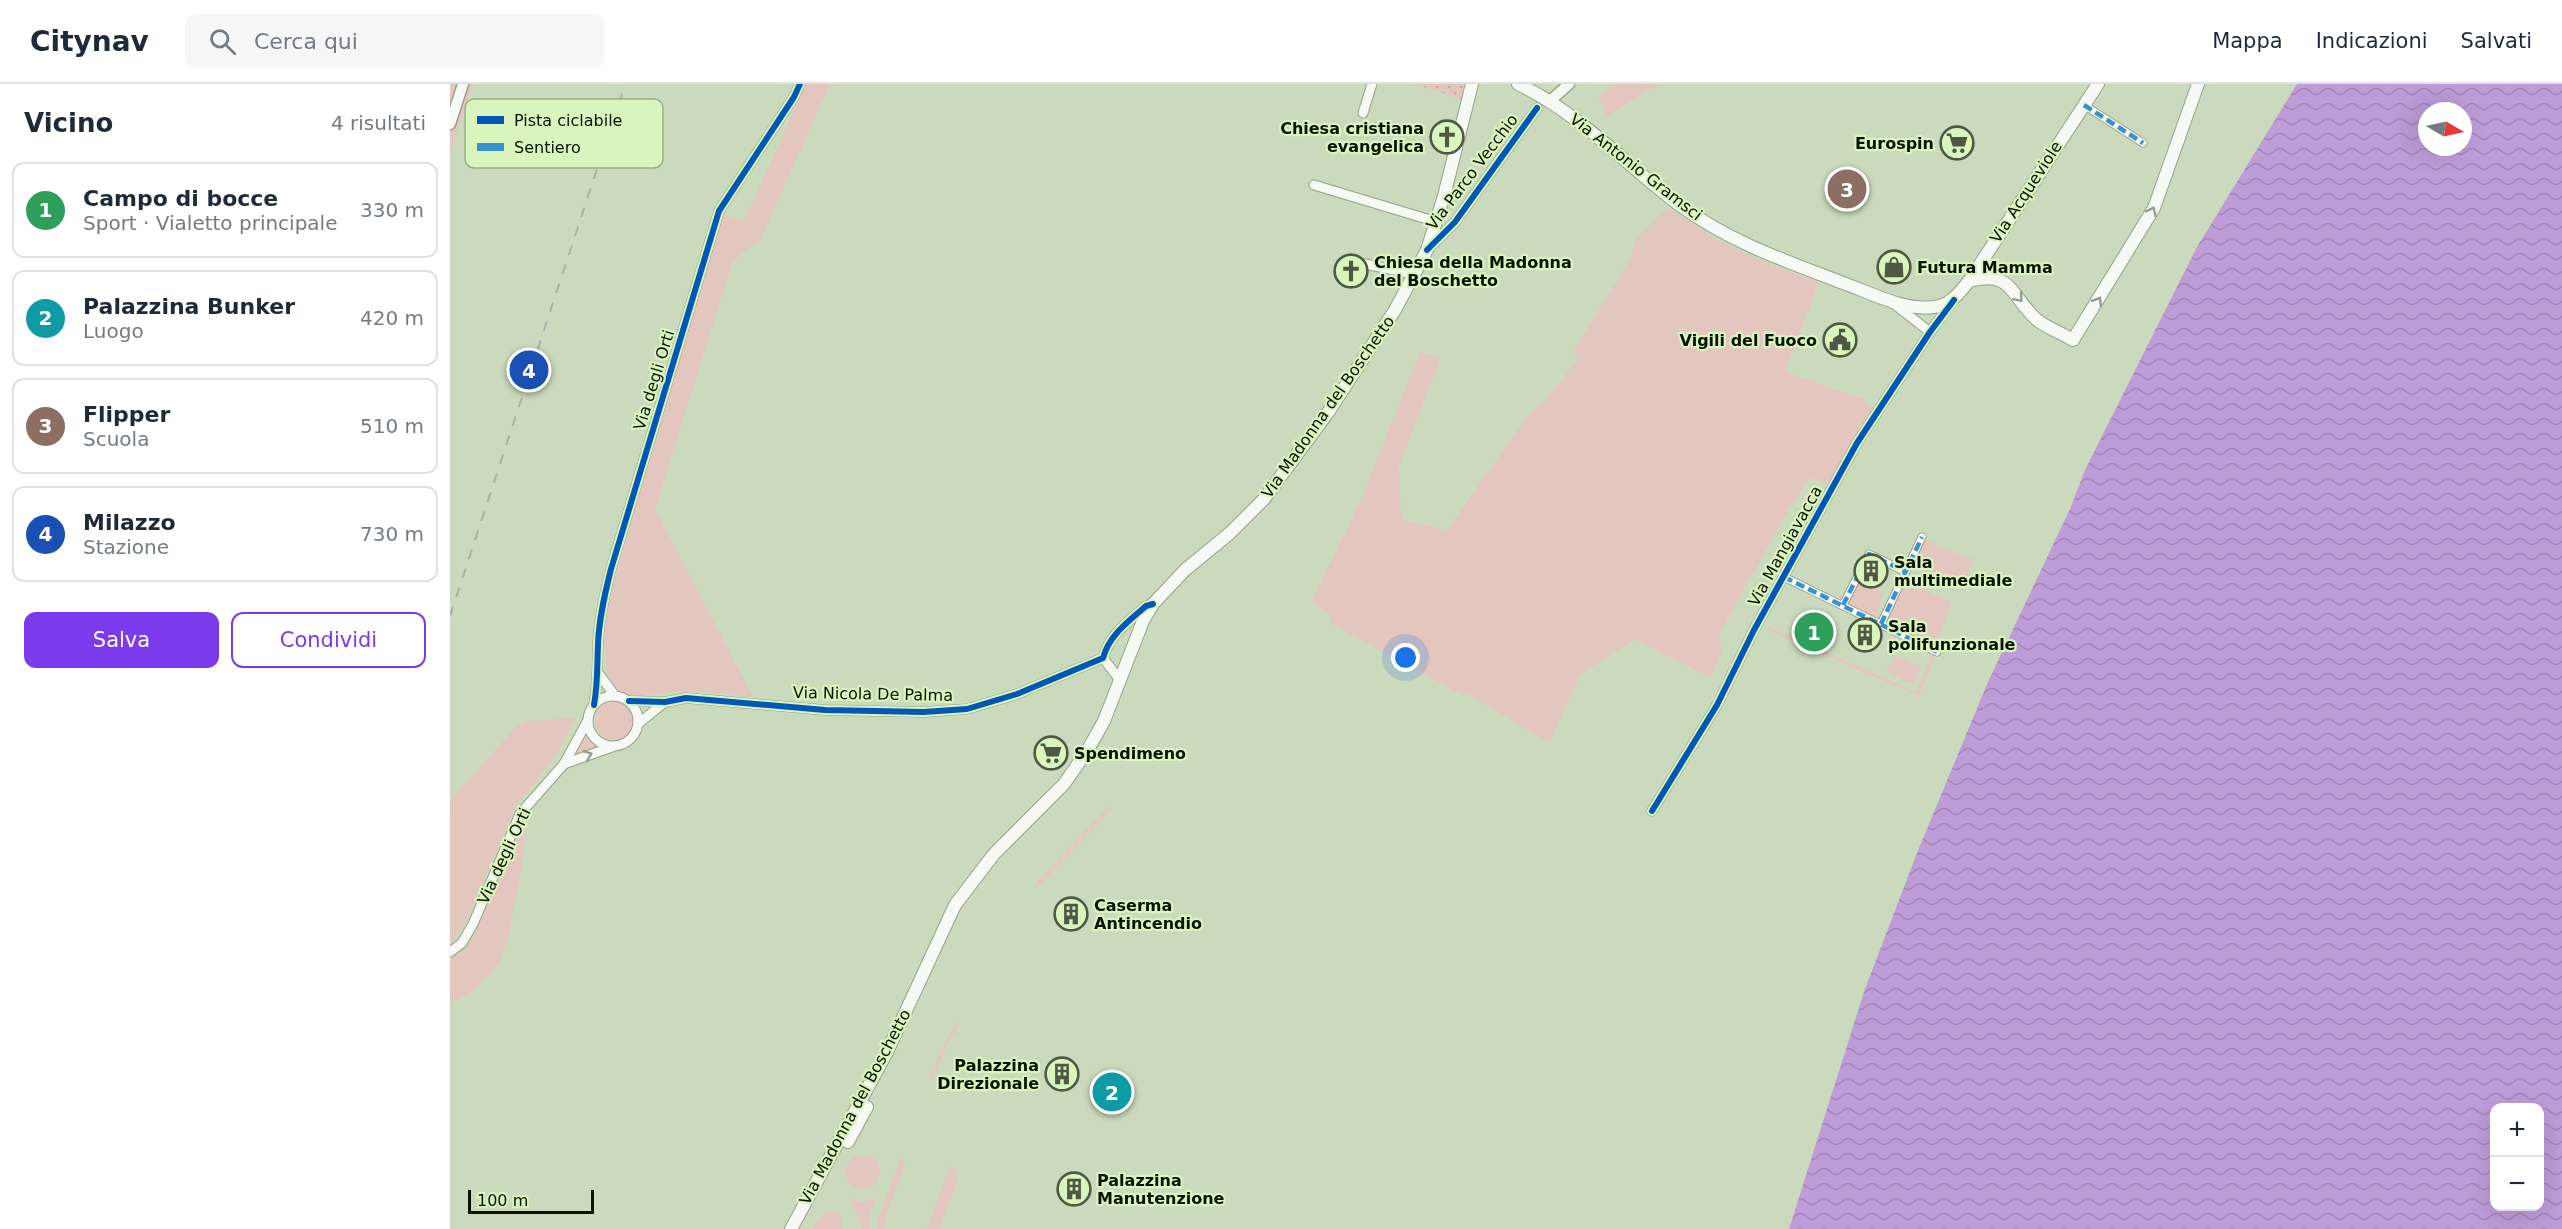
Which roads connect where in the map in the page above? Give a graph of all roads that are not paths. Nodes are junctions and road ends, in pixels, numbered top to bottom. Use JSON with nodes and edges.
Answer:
{"nodes":[{"id":1,"x":463,"y":84,"type":"edge"},
{"id":2,"x":800,"y":84,"type":"edge"},
{"id":3,"x":1372,"y":84,"type":"edge"},
{"id":4,"x":1472,"y":84,"type":"edge"},
{"id":5,"x":1518,"y":84,"type":"edge"},
{"id":6,"x":1569,"y":84,"type":"edge"},
{"id":7,"x":2098,"y":84,"type":"edge"},
{"id":8,"x":2198,"y":84,"type":"edge"},
{"id":9,"x":1547,"y":99,"type":"junction"},
{"id":10,"x":2084,"y":105,"type":"junction"},
{"id":11,"x":1537,"y":108,"type":"joint"},
{"id":12,"x":1363,"y":113,"type":"dead end"},
{"id":13,"x":450,"y":124,"type":"edge"},
{"id":14,"x":2143,"y":143,"type":"dead end"},
{"id":15,"x":1314,"y":185,"type":"dead end"},
{"id":16,"x":1437,"y":222,"type":"junction"},
{"id":17,"x":1427,"y":250,"type":"junction"},
{"id":18,"x":1365,"y":264,"type":"dead end"},
{"id":19,"x":1414,"y":274,"type":"junction"},
{"id":20,"x":1969,"y":281,"type":"junction"},
{"id":21,"x":1954,"y":300,"type":"junction"},
{"id":22,"x":1890,"y":301,"type":"junction"},
{"id":23,"x":1930,"y":332,"type":"junction"},
{"id":24,"x":1922,"y":537,"type":"dead end"},
{"id":25,"x":1905,"y":572,"type":"junction"},
{"id":26,"x":1784,"y":577,"type":"junction"},
{"id":27,"x":1153,"y":604,"type":"junction"},
{"id":28,"x":1843,"y":605,"type":"junction"},
{"id":29,"x":1881,"y":624,"type":"junction"},
{"id":30,"x":1937,"y":652,"type":"dead end"},
{"id":31,"x":1103,"y":658,"type":"junction"},
{"id":32,"x":599,"y":674,"type":"junction"},
{"id":33,"x":1120,"y":680,"type":"junction"},
{"id":34,"x":615,"y":696,"type":"junction"},
{"id":35,"x":629,"y":701,"type":"junction"},
{"id":36,"x":665,"y":702,"type":"junction"},
{"id":37,"x":594,"y":705,"type":"junction"},
{"id":38,"x":588,"y":720,"type":"junction"},
{"id":39,"x":639,"y":723,"type":"junction"},
{"id":40,"x":612,"y":747,"type":"junction"},
{"id":41,"x":564,"y":764,"type":"junction"},
{"id":42,"x":1652,"y":811,"type":"dead end"},
{"id":43,"x":450,"y":952,"type":"edge"},
{"id":44,"x":919,"y":985,"type":"junction"},
{"id":45,"x":791,"y":1229,"type":"edge"},
{"id":46,"x":800,"y":1229,"type":"edge"}],
"edges":[{"from":1,"to":13,"type":"street"},
{"from":2,"to":32,"type":"street","name":"Via degli Orti"},
{"from":3,"to":12,"type":"street"},
{"from":4,"to":16,"type":"main road","name":"Via Madonna del Boschetto"},
{"from":5,"to":9,"type":"main road","name":"Via Antonio Gramsci"},
{"from":6,"to":9,"type":"street"},
{"from":7,"to":10,"type":"main road","name":"Via Acqueviole"},
{"from":20,"to":8,"type":"main road","one_way":true},
{"from":9,"to":11,"type":"street","name":"Via Parco Vecchio"},
{"from":9,"to":22,"type":"main road","name":"Via Antonio Gramsci"},
{"from":10,"to":14,"type":"street"},
{"from":10,"to":20,"type":"main road","name":"Via Acqueviole"},
{"from":11,"to":17,"type":"street","name":"Via Parco Vecchio"},
{"from":15,"to":16,"type":"street"},
{"from":16,"to":17,"type":"main road","name":"Via Madonna del Boschetto"},
{"from":17,"to":19,"type":"main road","name":"Via Madonna del Boschetto"},
{"from":18,"to":19,"type":"street"},
{"from":19,"to":27,"type":"main road","name":"Via Madonna del Boschetto"},
{"from":20,"to":21,"type":"main road","name":"Via Acqueviole"},
{"from":21,"to":22,"type":"main road","name":"Via Antonio Gramsci"},
{"from":21,"to":23,"type":"street","name":"Via Mangiavacca"},
{"from":22,"to":23,"type":"street","name":"Via Antonio Gramsci"},
{"from":23,"to":26,"type":"street","name":"Via Mangiavacca"},
{"from":24,"to":25,"type":"street"},
{"from":25,"to":28,"type":"street"},
{"from":25,"to":29,"type":"street"},
{"from":26,"to":28,"type":"street"},
{"from":26,"to":42,"type":"street","name":"Via Mangiavacca"},
{"from":27,"to":31,"type":"street"},
{"from":27,"to":33,"type":"main road","name":"Via Madonna del Boschetto"},
{"from":28,"to":29,"type":"street"},
{"from":29,"to":30,"type":"street"},
{"from":31,"to":33,"type":"street"},
{"from":31,"to":36,"type":"street","name":"Via Nicola De Palma"},
{"from":32,"to":34,"type":"street"},
{"from":32,"to":37,"type":"street","name":"Via degli Orti"},
{"from":33,"to":44,"type":"main road","name":"Via Madonna del Boschetto"},
{"from":34,"to":35,"type":"street"},
{"from":34,"to":37,"type":"street"},
{"from":35,"to":36,"type":"street","name":"Via Nicola De Palma"},
{"from":35,"to":39,"type":"street"},
{"from":36,"to":39,"type":"street"},
{"from":37,"to":38,"type":"street"},
{"from":38,"to":40,"type":"street"},
{"from":38,"to":41,"type":"street","name":"Via degli Orti"},
{"from":39,"to":40,"type":"street"},
{"from":41,"to":40,"type":"street","name":"Via degli Orti","one_way":true},
{"from":41,"to":43,"type":"street","name":"Via degli Orti"},
{"from":44,"to":45,"type":"main road","name":"Via Madonna del Boschetto"},
{"from":44,"to":46,"type":"main road","name":"Via Madonna del Boschetto"}]}
